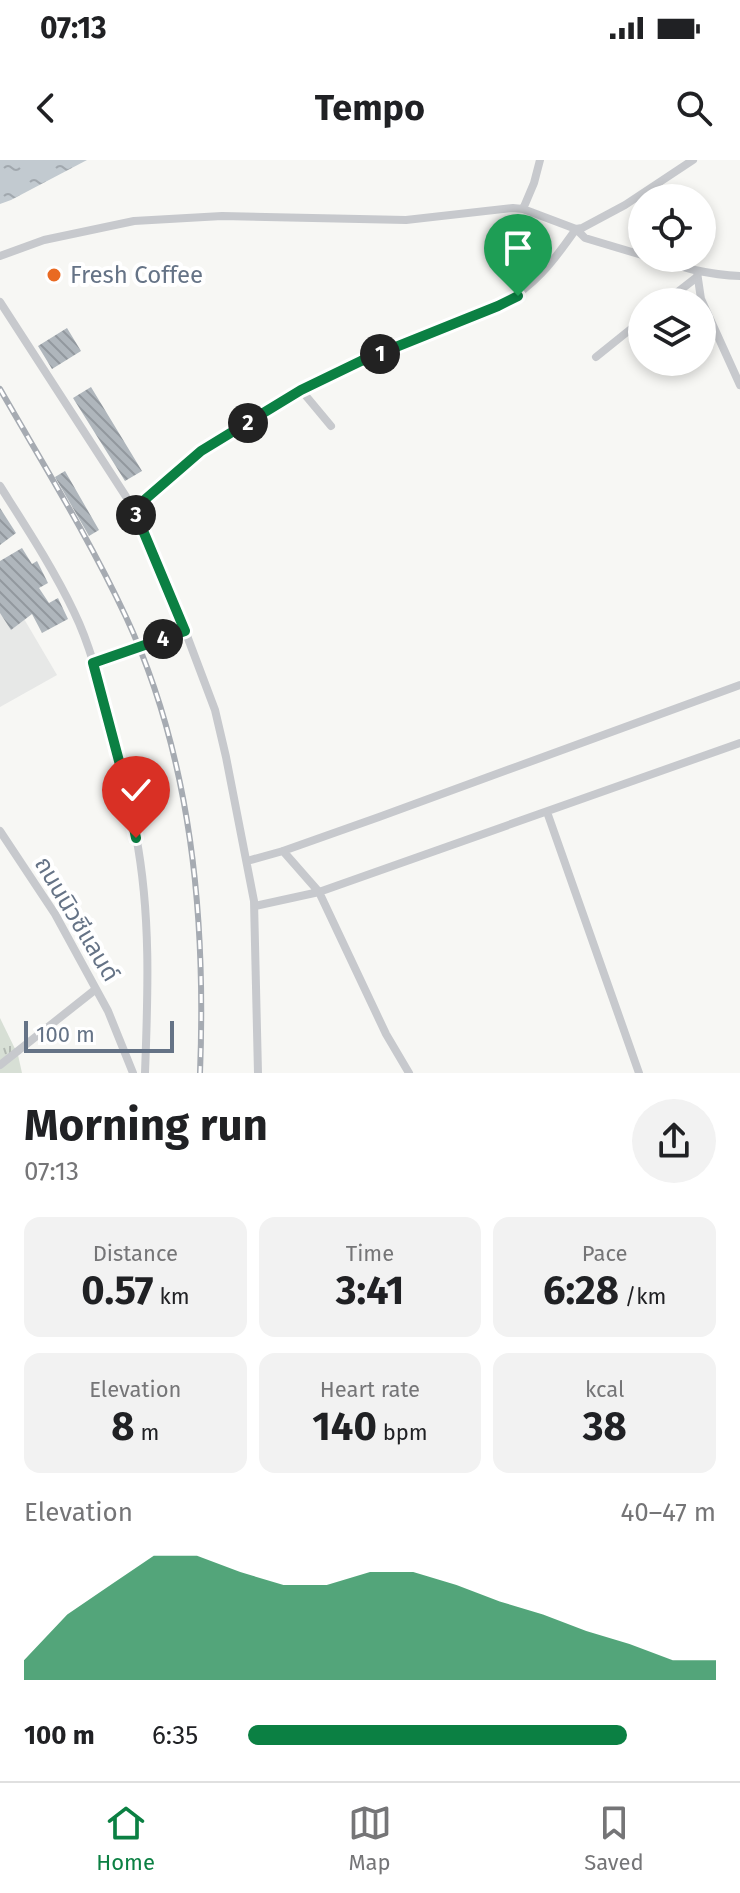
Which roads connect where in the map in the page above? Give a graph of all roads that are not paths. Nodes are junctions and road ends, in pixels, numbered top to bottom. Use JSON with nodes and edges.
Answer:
{"nodes":[{"id":1,"x":540,"y":160,"type":"edge"},
{"id":2,"x":693,"y":160,"type":"edge"},
{"id":3,"x":523,"y":209,"type":"junction"},
{"id":4,"x":576,"y":229,"type":"junction"},
{"id":5,"x":628,"y":251,"type":"edge"},
{"id":6,"x":0,"y":256,"type":"edge"},
{"id":7,"x":691,"y":272,"type":"edge"},
{"id":8,"x":697,"y":274,"type":"junction"},
{"id":9,"x":740,"y":276,"type":"edge"},
{"id":10,"x":681,"y":288,"type":"edge"},
{"id":11,"x":0,"y":302,"type":"edge"},
{"id":12,"x":628,"y":331,"type":"edge"},
{"id":13,"x":596,"y":357,"type":"dead end"},
{"id":14,"x":740,"y":385,"type":"edge"},
{"id":15,"x":301,"y":390,"type":"junction"},
{"id":16,"x":331,"y":426,"type":"dead end"},
{"id":17,"x":0,"y":486,"type":"edge"},
{"id":18,"x":134,"y":509,"type":"junction"},
{"id":19,"x":185,"y":631,"type":"junction"},
{"id":20,"x":93,"y":663,"type":"junction"},
{"id":21,"x":740,"y":685,"type":"edge"},
{"id":22,"x":740,"y":743,"type":"edge"},
{"id":23,"x":547,"y":812,"type":"junction"},
{"id":24,"x":0,"y":831,"type":"edge"},
{"id":25,"x":283,"y":851,"type":"junction"},
{"id":26,"x":247,"y":861,"type":"junction"},
{"id":27,"x":319,"y":892,"type":"junction"},
{"id":28,"x":255,"y":906,"type":"junction"},
{"id":29,"x":96,"y":989,"type":"junction"},
{"id":30,"x":0,"y":1065,"type":"edge"},
{"id":31,"x":133,"y":1073,"type":"edge"},
{"id":32,"x":145,"y":1073,"type":"edge"},
{"id":33,"x":258,"y":1073,"type":"edge"},
{"id":34,"x":409,"y":1073,"type":"edge"},
{"id":35,"x":639,"y":1073,"type":"edge"}],
"edges":[{"from":1,"to":3,"type":"street"},
{"from":2,"to":4,"type":"street"},
{"from":3,"to":4,"type":"street"},
{"from":3,"to":6,"type":"street"},
{"from":4,"to":5,"type":"street"},
{"from":4,"to":15,"type":"street"},
{"from":7,"to":8,"type":"street"},
{"from":8,"to":9,"type":"street"},
{"from":8,"to":10,"type":"street"},
{"from":8,"to":14,"type":"street"},
{"from":11,"to":18,"type":"street"},
{"from":12,"to":13,"type":"street"},
{"from":15,"to":16,"type":"street"},
{"from":15,"to":18,"type":"street"},
{"from":17,"to":20,"type":"street"},
{"from":18,"to":19,"type":"street"},
{"from":19,"to":20,"type":"street"},
{"from":19,"to":26,"type":"street"},
{"from":20,"to":32,"type":"street"},
{"from":21,"to":25,"type":"street"},
{"from":22,"to":23,"type":"street"},
{"from":23,"to":27,"type":"street"},
{"from":23,"to":35,"type":"street"},
{"from":24,"to":29,"type":"street","name":"ถนนนิวซีแลนด์"},
{"from":25,"to":26,"type":"street"},
{"from":25,"to":27,"type":"street"},
{"from":26,"to":28,"type":"street"},
{"from":27,"to":28,"type":"street"},
{"from":27,"to":34,"type":"street"},
{"from":28,"to":33,"type":"street"},
{"from":29,"to":30,"type":"street"},
{"from":29,"to":31,"type":"street","name":"ถนนนิวซีแลนด์"}]}
